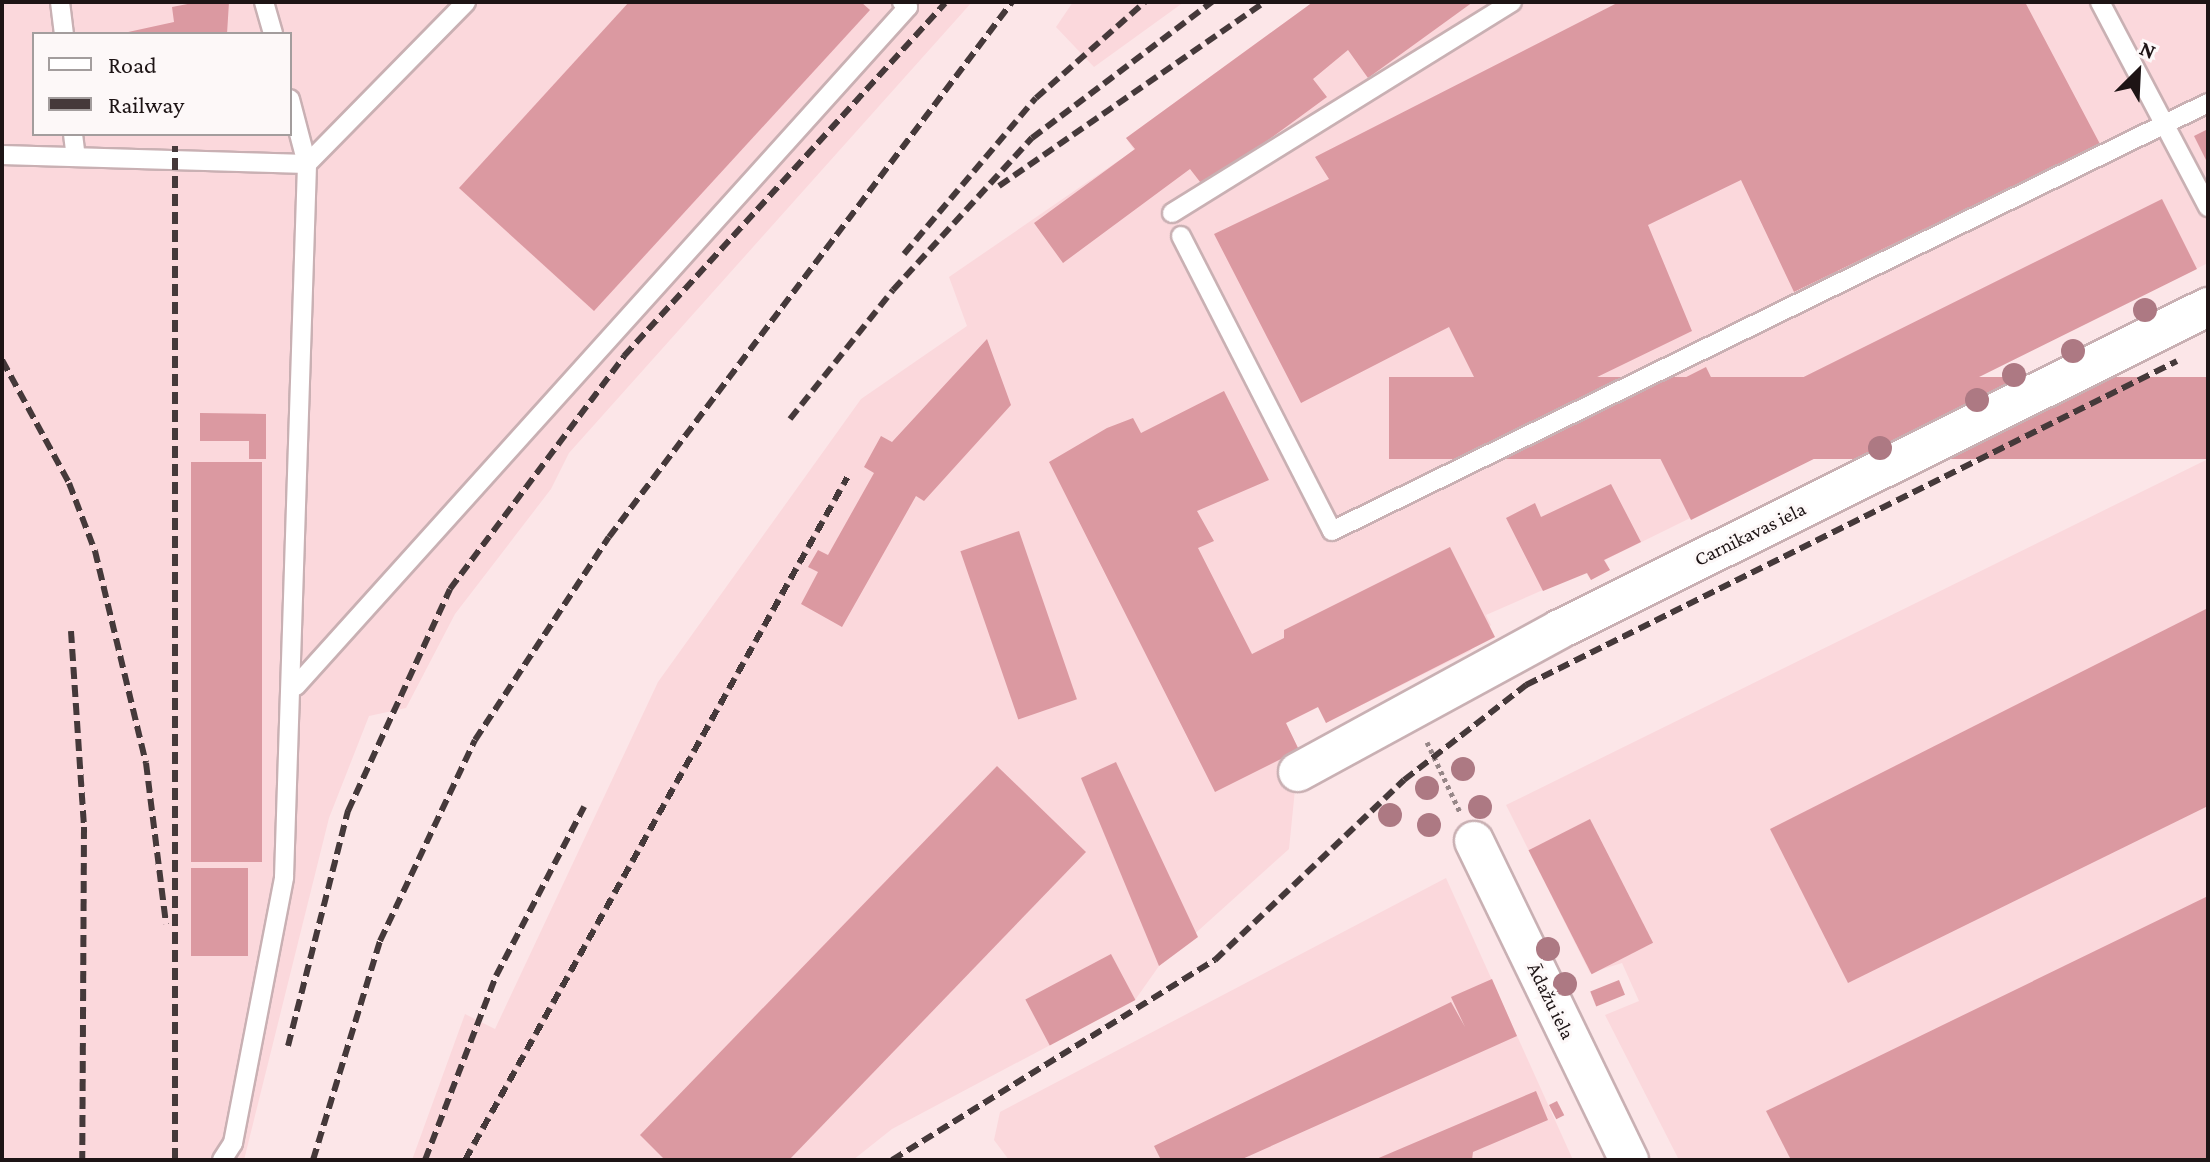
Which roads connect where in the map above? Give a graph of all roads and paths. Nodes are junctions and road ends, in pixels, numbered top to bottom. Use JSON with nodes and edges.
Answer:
{"nodes":[{"id":1,"x":60,"y":2,"type":"edge"},
{"id":2,"x":264,"y":2,"type":"edge"},
{"id":3,"x":466,"y":2,"type":"edge"},
{"id":4,"x":902,"y":2,"type":"edge"},
{"id":5,"x":1512,"y":2,"type":"edge"},
{"id":6,"x":2100,"y":2,"type":"edge"},
{"id":7,"x":64,"y":32,"type":"edge"},
{"id":8,"x":272,"y":32,"type":"edge"},
{"id":9,"x":2208,"y":103,"type":"edge"},
{"id":10,"x":292,"y":107,"type":"edge"},
{"id":11,"x":2165,"y":126,"type":"junction"},
{"id":12,"x":73,"y":136,"type":"edge"},
{"id":13,"x":2,"y":155,"type":"edge"},
{"id":14,"x":76,"y":157,"type":"junction"},
{"id":15,"x":307,"y":164,"type":"junction"},
{"id":16,"x":2208,"y":207,"type":"edge"},
{"id":17,"x":1172,"y":213,"type":"dead end"},
{"id":18,"x":1181,"y":236,"type":"dead end"},
{"id":19,"x":2208,"y":307,"type":"edge"},
{"id":20,"x":296,"y":686,"type":"junction"},
{"id":21,"x":1413,"y":712,"type":"junction"},
{"id":22,"x":1298,"y":772,"type":"dead end"},
{"id":23,"x":1474,"y":841,"type":"joint"},
{"id":24,"x":222,"y":1160,"type":"edge"},
{"id":25,"x":1629,"y":1160,"type":"edge"}],
"edges":[{"from":1,"to":7,"type":"lane"},
{"from":2,"to":8,"type":"lane"},
{"from":3,"to":15,"type":"lane"},
{"from":4,"to":20,"type":"lane"},
{"from":5,"to":17,"type":"lane"},
{"from":6,"to":11,"type":"lane"},
{"from":9,"to":11,"type":"lane"},
{"from":10,"to":15,"type":"lane"},
{"from":11,"to":16,"type":"lane"},
{"from":11,"to":18,"type":"lane"},
{"from":12,"to":14,"type":"lane"},
{"from":13,"to":14,"type":"lane"},
{"from":14,"to":15,"type":"lane"},
{"from":15,"to":20,"type":"lane"},
{"from":19,"to":21,"type":"street","name":"Carnikavas iela"},
{"from":20,"to":24,"type":"lane"},
{"from":21,"to":22,"type":"street","name":"Carnikavas iela"},
{"from":21,"to":23,"type":"path"},
{"from":23,"to":25,"type":"street","name":"Ādažu iela"}]}
